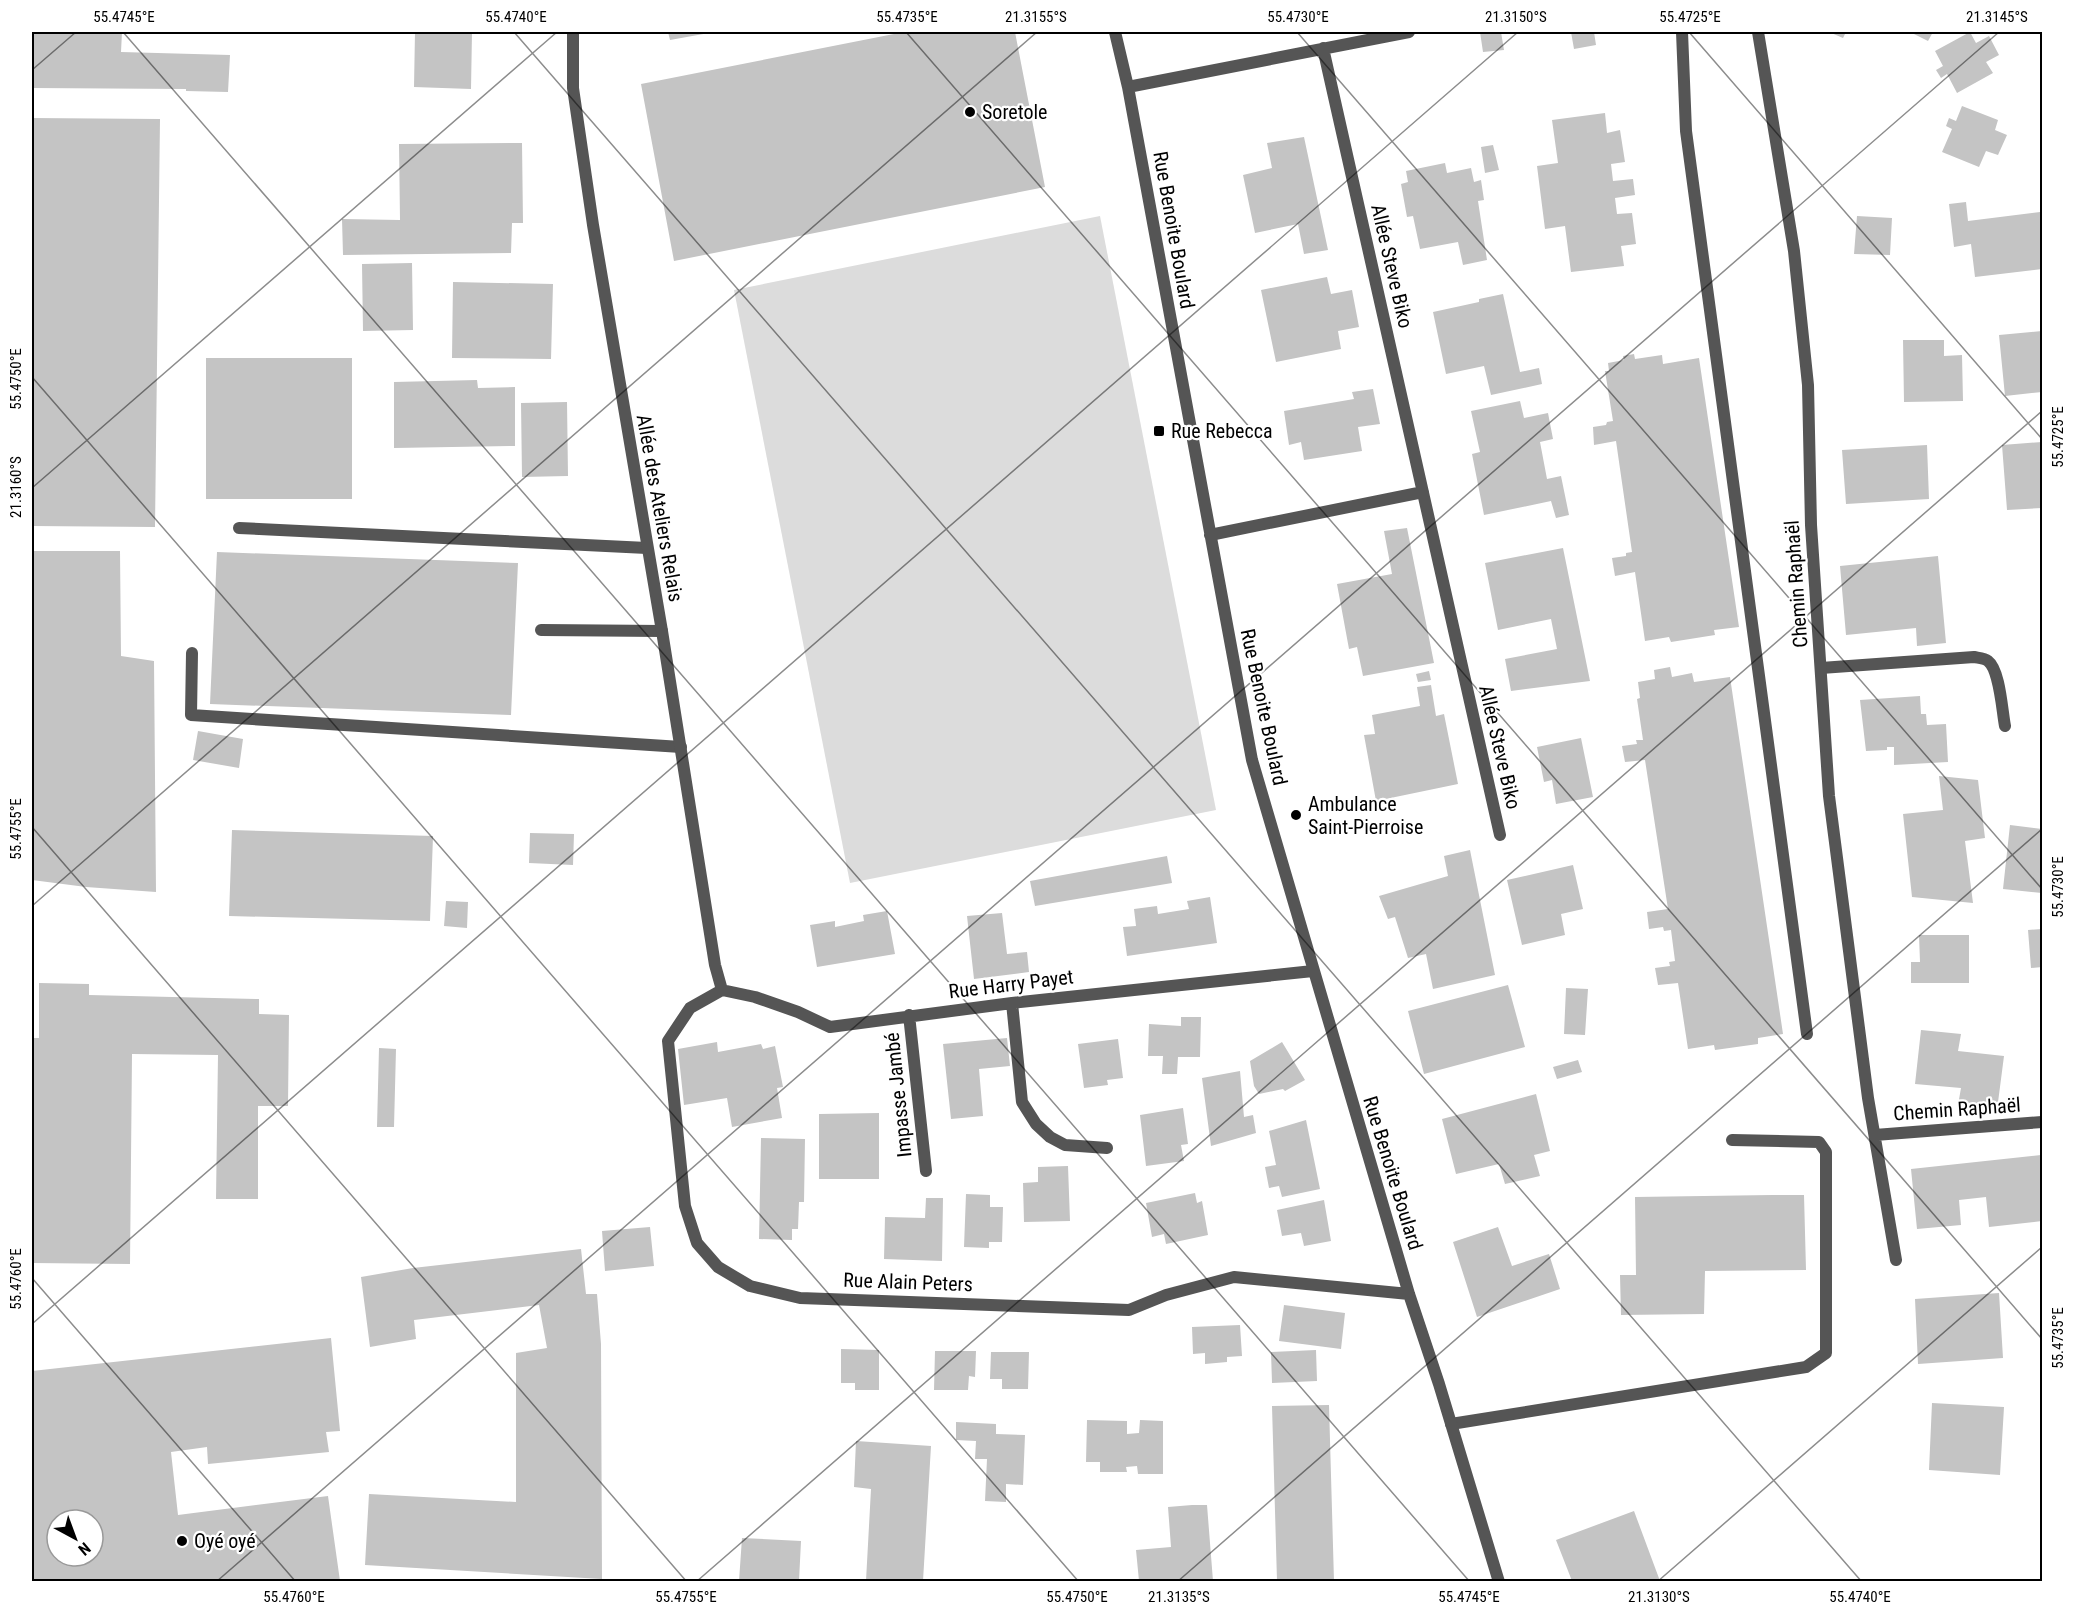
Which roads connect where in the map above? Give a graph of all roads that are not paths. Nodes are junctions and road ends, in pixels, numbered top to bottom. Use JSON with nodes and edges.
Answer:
{"nodes":[{"id":1,"x":573,"y":32,"type":"edge"},
{"id":2,"x":1115,"y":32,"type":"edge"},
{"id":3,"x":1409,"y":32,"type":"edge"},
{"id":4,"x":1682,"y":32,"type":"edge"},
{"id":5,"x":1758,"y":32,"type":"edge"},
{"id":6,"x":1323,"y":48,"type":"junction"},
{"id":7,"x":1128,"y":87,"type":"junction"},
{"id":8,"x":1423,"y":492,"type":"junction"},
{"id":9,"x":239,"y":528,"type":"dead end"},
{"id":10,"x":1210,"y":535,"type":"junction"},
{"id":11,"x":647,"y":548,"type":"junction"},
{"id":12,"x":541,"y":630,"type":"dead end"},
{"id":13,"x":662,"y":631,"type":"junction"},
{"id":14,"x":192,"y":653,"type":"dead end"},
{"id":15,"x":1821,"y":668,"type":"junction"},
{"id":16,"x":2005,"y":726,"type":"dead end"},
{"id":17,"x":681,"y":747,"type":"junction"},
{"id":18,"x":1500,"y":836,"type":"dead end"},
{"id":19,"x":1312,"y":970,"type":"junction"},
{"id":20,"x":722,"y":990,"type":"junction"},
{"id":21,"x":1012,"y":1003,"type":"junction"},
{"id":22,"x":909,"y":1015,"type":"junction"},
{"id":23,"x":1807,"y":1034,"type":"dead end"},
{"id":24,"x":2043,"y":1122,"type":"edge"},
{"id":25,"x":1875,"y":1135,"type":"junction"},
{"id":26,"x":1732,"y":1140,"type":"dead end"},
{"id":27,"x":1107,"y":1148,"type":"dead end"},
{"id":28,"x":926,"y":1171,"type":"dead end"},
{"id":29,"x":1896,"y":1260,"type":"dead end"},
{"id":30,"x":1409,"y":1294,"type":"junction"},
{"id":31,"x":1451,"y":1424,"type":"junction"},
{"id":32,"x":1499,"y":1581,"type":"edge"}],
"edges":[{"from":1,"to":11,"type":"street","name":"Allée des Ateliers Relais"},
{"from":2,"to":7,"type":"street","name":"Rue Benoite Boulard"},
{"from":3,"to":6,"type":"street"},
{"from":4,"to":23,"type":"street"},
{"from":5,"to":15,"type":"street","name":"Chemin Raphaël"},
{"from":6,"to":7,"type":"street"},
{"from":6,"to":8,"type":"street","name":"Allée Steve Biko"},
{"from":7,"to":10,"type":"street","name":"Rue Benoite Boulard"},
{"from":8,"to":10,"type":"street"},
{"from":8,"to":18,"type":"street","name":"Allée Steve Biko"},
{"from":9,"to":11,"type":"street"},
{"from":10,"to":19,"type":"street","name":"Rue Benoite Boulard"},
{"from":11,"to":13,"type":"street","name":"Allée des Ateliers Relais"},
{"from":12,"to":13,"type":"street"},
{"from":13,"to":17,"type":"street","name":"Allée des Ateliers Relais"},
{"from":14,"to":17,"type":"street"},
{"from":15,"to":16,"type":"street"},
{"from":15,"to":25,"type":"street","name":"Chemin Raphaël"},
{"from":17,"to":20,"type":"street","name":"Allée des Ateliers Relais"},
{"from":19,"to":21,"type":"street","name":"Rue Harry Payet"},
{"from":19,"to":30,"type":"street","name":"Rue Benoite Boulard"},
{"from":20,"to":22,"type":"street","name":"Rue Harry Payet"},
{"from":20,"to":30,"type":"street","name":"Rue Alain Peters"},
{"from":21,"to":22,"type":"street","name":"Rue Harry Payet"},
{"from":21,"to":27,"type":"street"},
{"from":22,"to":28,"type":"street","name":"Impasse Jambé"},
{"from":24,"to":25,"type":"street","name":"Chemin Raphaël"},
{"from":25,"to":29,"type":"street","name":"Chemin Raphaël"},
{"from":26,"to":31,"type":"street"},
{"from":30,"to":31,"type":"street","name":"Rue Benoite Boulard"},
{"from":31,"to":32,"type":"street","name":"Rue Benoite Boulard"}]}
